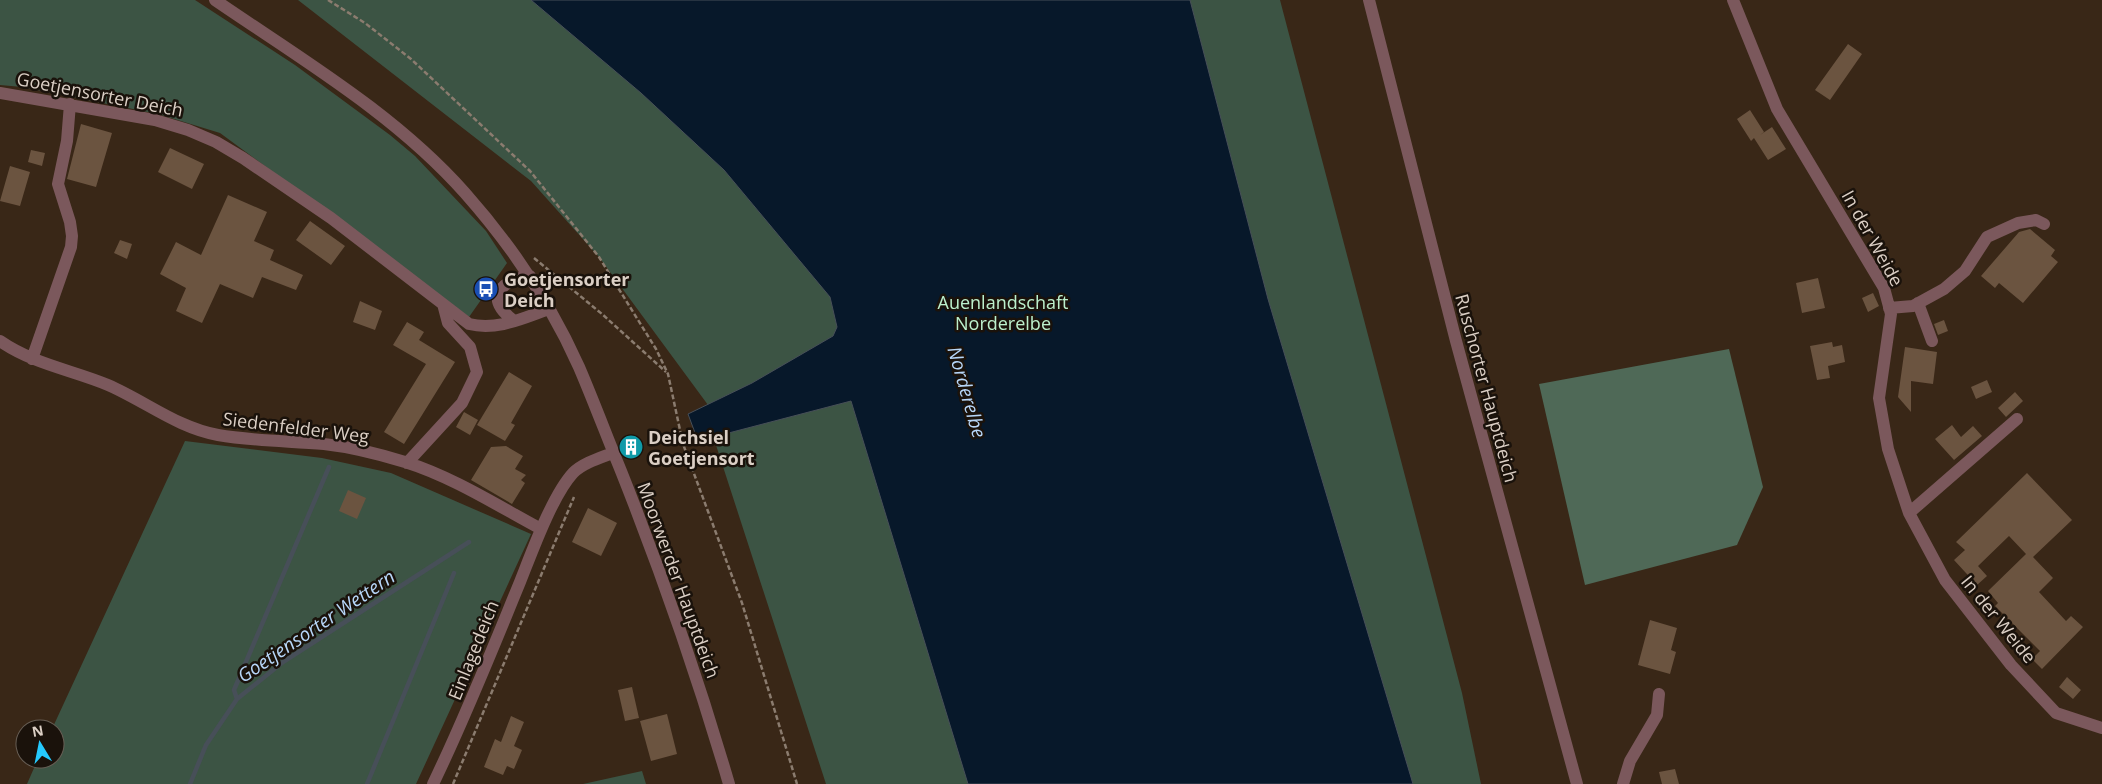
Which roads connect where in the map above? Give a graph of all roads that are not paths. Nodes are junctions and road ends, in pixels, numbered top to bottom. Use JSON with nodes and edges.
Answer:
{"nodes":[{"id":1,"x":215,"y":0,"type":"edge"},
{"id":2,"x":1369,"y":0,"type":"edge"},
{"id":3,"x":1733,"y":0,"type":"edge"},
{"id":4,"x":0,"y":92,"type":"edge"},
{"id":5,"x":70,"y":104,"type":"junction"},
{"id":6,"x":2044,"y":224,"type":"dead end"},
{"id":7,"x":530,"y":276,"type":"junction"},
{"id":8,"x":1918,"y":303,"type":"junction"},
{"id":9,"x":443,"y":304,"type":"junction"},
{"id":10,"x":1889,"y":308,"type":"junction"},
{"id":11,"x":549,"y":309,"type":"junction"},
{"id":12,"x":514,"y":321,"type":"junction"},
{"id":13,"x":1932,"y":341,"type":"dead end"},
{"id":14,"x":0,"y":342,"type":"edge"},
{"id":15,"x":32,"y":359,"type":"junction"},
{"id":16,"x":2017,"y":419,"type":"dead end"},
{"id":17,"x":613,"y":453,"type":"junction"},
{"id":18,"x":407,"y":463,"type":"junction"},
{"id":19,"x":1909,"y":513,"type":"junction"},
{"id":20,"x":542,"y":529,"type":"junction"},
{"id":21,"x":1660,"y":694,"type":"dead end"},
{"id":22,"x":2102,"y":728,"type":"edge"},
{"id":23,"x":433,"y":784,"type":"edge"},
{"id":24,"x":729,"y":784,"type":"edge"},
{"id":25,"x":1577,"y":784,"type":"edge"},
{"id":26,"x":1623,"y":784,"type":"edge"}],
"edges":[{"from":1,"to":7,"type":"street"},
{"from":2,"to":25,"type":"street","name":"Ruschorter Hauptdeich"},
{"from":3,"to":10,"type":"street","name":"In der Weide"},
{"from":4,"to":5,"type":"street","name":"Goetjensorter Deich"},
{"from":5,"to":9,"type":"street","name":"Goetjensorter Deich"},
{"from":5,"to":15,"type":"street"},
{"from":6,"to":8,"type":"street"},
{"from":7,"to":11,"type":"street"},
{"from":7,"to":12,"type":"street"},
{"from":8,"to":10,"type":"street"},
{"from":8,"to":13,"type":"street"},
{"from":9,"to":12,"type":"street","name":"Goetjensorter Deich"},
{"from":9,"to":18,"type":"street"},
{"from":10,"to":19,"type":"street","name":"In der Weide"},
{"from":11,"to":12,"type":"street","name":"Goetjensorter Deich"},
{"from":11,"to":17,"type":"street","name":"Moorwerder Hauptdeich"},
{"from":14,"to":15,"type":"street","name":"Siedenfelder Weg"},
{"from":15,"to":18,"type":"street","name":"Siedenfelder Weg"},
{"from":16,"to":19,"type":"street"},
{"from":17,"to":20,"type":"street"},
{"from":17,"to":24,"type":"street","name":"Moorwerder Hauptdeich"},
{"from":18,"to":20,"type":"street","name":"Siedenfelder Weg"},
{"from":19,"to":22,"type":"street","name":"In der Weide"},
{"from":20,"to":23,"type":"street","name":"Einlagedeich"},
{"from":21,"to":26,"type":"street"}]}
